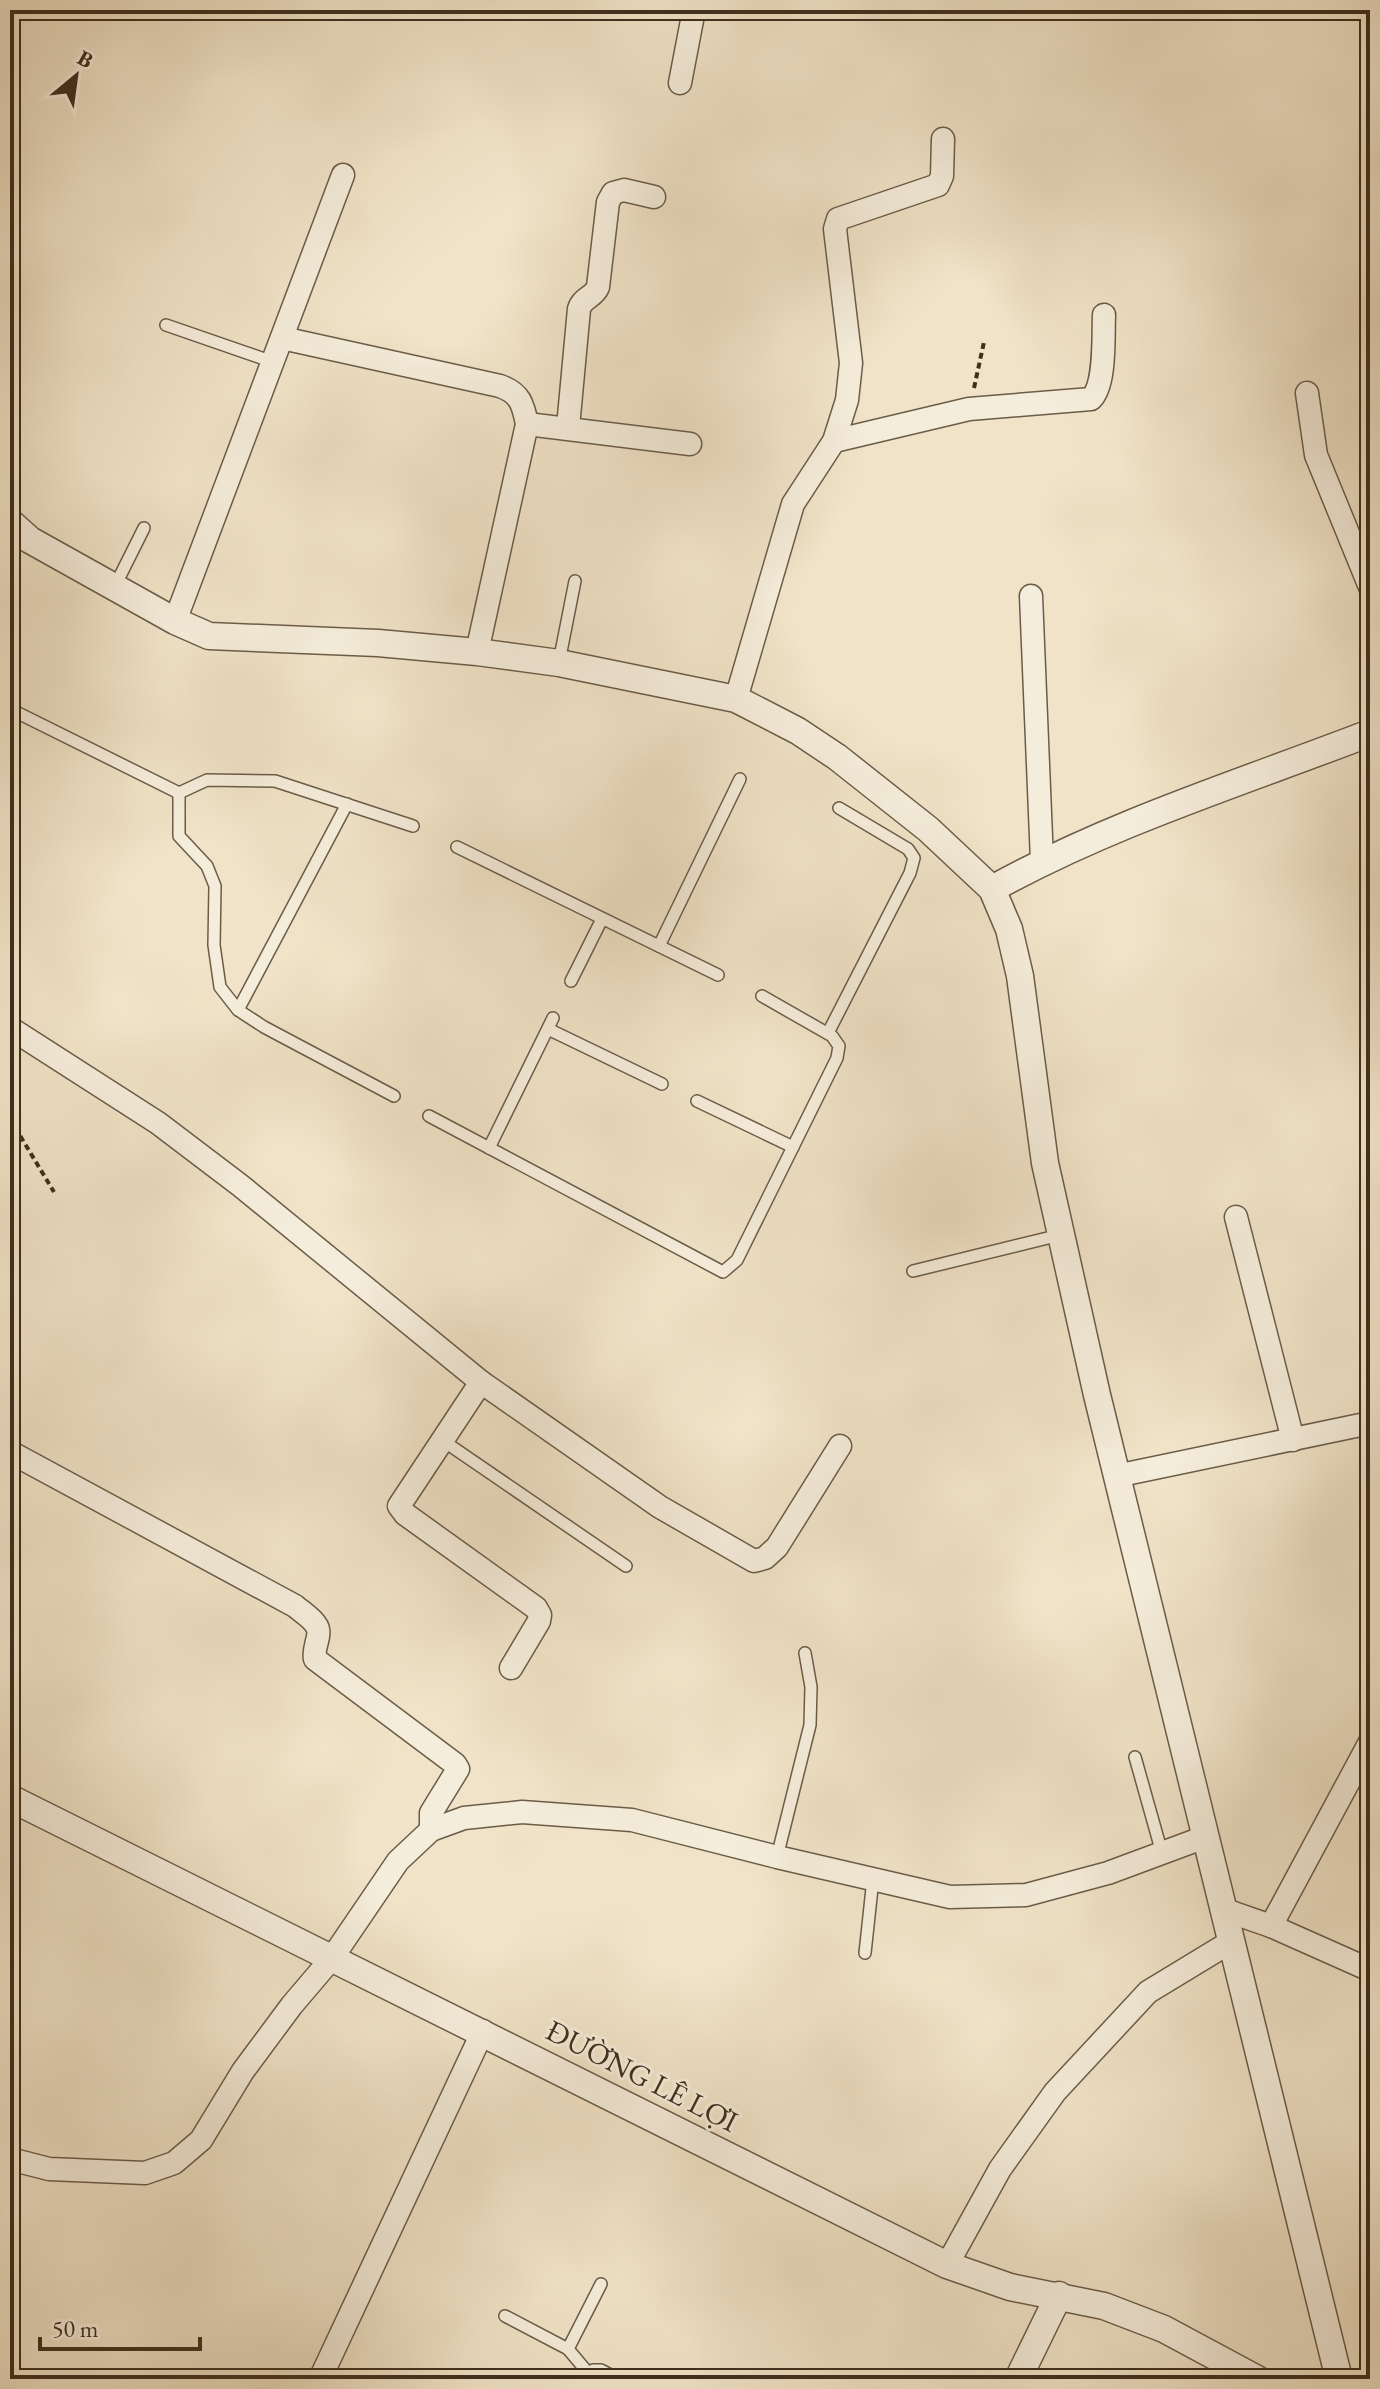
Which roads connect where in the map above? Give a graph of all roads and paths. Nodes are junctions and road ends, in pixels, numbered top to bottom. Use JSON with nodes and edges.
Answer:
{"nodes":[{"id":1,"x":694,"y":10,"type":"edge"},
{"id":2,"x":680,"y":83,"type":"dead end"},
{"id":3,"x":943,"y":139,"type":"dead end"},
{"id":4,"x":343,"y":175,"type":"dead end"},
{"id":5,"x":654,"y":197,"type":"dead end"},
{"id":6,"x":1104,"y":315,"type":"dead end"},
{"id":7,"x":166,"y":325,"type":"dead end"},
{"id":8,"x":282,"y":338,"type":"junction"},
{"id":9,"x":984,"y":342,"type":"dead end"},
{"id":10,"x":273,"y":362,"type":"junction"},
{"id":11,"x":1307,"y":393,"type":"dead end"},
{"id":12,"x":969,"y":409,"type":"junction"},
{"id":13,"x":527,"y":424,"type":"junction"},
{"id":14,"x":568,"y":427,"type":"junction"},
{"id":15,"x":834,"y":441,"type":"junction"},
{"id":16,"x":690,"y":444,"type":"dead end"},
{"id":17,"x":10,"y":522,"type":"edge"},
{"id":18,"x":144,"y":528,"type":"dead end"},
{"id":19,"x":575,"y":581,"type":"dead end"},
{"id":20,"x":115,"y":586,"type":"junction"},
{"id":21,"x":1370,"y":587,"type":"edge"},
{"id":22,"x":1031,"y":596,"type":"dead end"},
{"id":23,"x":175,"y":621,"type":"junction"},
{"id":24,"x":477,"y":652,"type":"junction"},
{"id":25,"x":559,"y":663,"type":"junction"},
{"id":26,"x":736,"y":699,"type":"junction"},
{"id":27,"x":10,"y":709,"type":"edge"},
{"id":28,"x":1370,"y":733,"type":"edge"},
{"id":29,"x":740,"y":779,"type":"dead end"},
{"id":30,"x":179,"y":793,"type":"junction"},
{"id":31,"x":347,"y":804,"type":"junction"},
{"id":32,"x":839,"y":808,"type":"dead end"},
{"id":33,"x":413,"y":826,"type":"dead end"},
{"id":34,"x":457,"y":847,"type":"dead end"},
{"id":35,"x":1042,"y":861,"type":"junction"},
{"id":36,"x":992,"y":889,"type":"junction"},
{"id":37,"x":602,"y":919,"type":"junction"},
{"id":38,"x":659,"y":946,"type":"junction"},
{"id":39,"x":718,"y":975,"type":"dead end"},
{"id":40,"x":571,"y":981,"type":"dead end"},
{"id":41,"x":762,"y":996,"type":"dead end"},
{"id":42,"x":238,"y":1010,"type":"junction"},
{"id":43,"x":10,"y":1028,"type":"edge"},
{"id":44,"x":828,"y":1033,"type":"junction"},
{"id":45,"x":662,"y":1084,"type":"dead end"},
{"id":46,"x":394,"y":1096,"type":"dead end"},
{"id":47,"x":697,"y":1101,"type":"dead end"},
{"id":48,"x":429,"y":1116,"type":"dead end"},
{"id":49,"x":10,"y":1119,"type":"edge"},
{"id":50,"x":793,"y":1147,"type":"junction"},
{"id":51,"x":489,"y":1148,"type":"junction"},
{"id":52,"x":54,"y":1192,"type":"dead end"},
{"id":53,"x":1236,"y":1217,"type":"dead end"},
{"id":54,"x":1060,"y":1235,"type":"junction"},
{"id":55,"x":913,"y":1271,"type":"dead end"},
{"id":56,"x":481,"y":1382,"type":"junction"},
{"id":57,"x":1370,"y":1423,"type":"edge"},
{"id":58,"x":442,"y":1439,"type":"junction"},
{"id":59,"x":1293,"y":1440,"type":"junction"},
{"id":60,"x":840,"y":1446,"type":"dead end"},
{"id":61,"x":10,"y":1452,"type":"edge"},
{"id":62,"x":1116,"y":1476,"type":"junction"},
{"id":63,"x":626,"y":1566,"type":"dead end"},
{"id":64,"x":805,"y":1653,"type":"dead end"},
{"id":65,"x":511,"y":1668,"type":"dead end"},
{"id":66,"x":1370,"y":1742,"type":"edge"},
{"id":67,"x":1135,"y":1757,"type":"dead end"},
{"id":68,"x":10,"y":1798,"type":"edge"},
{"id":69,"x":431,"y":1830,"type":"junction"},
{"id":70,"x":1205,"y":1837,"type":"junction"},
{"id":71,"x":1162,"y":1853,"type":"junction"},
{"id":72,"x":777,"y":1857,"type":"junction"},
{"id":73,"x":873,"y":1879,"type":"junction"},
{"id":74,"x":1225,"y":1910,"type":"junction"},
{"id":75,"x":1271,"y":1926,"type":"junction"},
{"id":76,"x":1232,"y":1941,"type":"junction"},
{"id":77,"x":865,"y":1953,"type":"dead end"},
{"id":78,"x":332,"y":1958,"type":"junction"},
{"id":79,"x":1370,"y":1970,"type":"edge"},
{"id":80,"x":483,"y":2031,"type":"junction"},
{"id":81,"x":10,"y":2159,"type":"edge"},
{"id":82,"x":947,"y":2265,"type":"junction"},
{"id":83,"x":601,"y":2284,"type":"dead end"},
{"id":84,"x":1059,"y":2295,"type":"junction"},
{"id":85,"x":505,"y":2316,"type":"dead end"},
{"id":86,"x":568,"y":2349,"type":"junction"},
{"id":87,"x":587,"y":2376,"type":"edge"},
{"id":88,"x":320,"y":2379,"type":"edge"},
{"id":89,"x":618,"y":2379,"type":"edge"},
{"id":90,"x":1018,"y":2379,"type":"edge"},
{"id":91,"x":1257,"y":2379,"type":"edge"},
{"id":92,"x":1339,"y":2379,"type":"edge"}],
"edges":[{"from":1,"to":2,"type":"street"},
{"from":3,"to":15,"type":"street"},
{"from":4,"to":8,"type":"street"},
{"from":5,"to":14,"type":"street"},
{"from":6,"to":12,"type":"street"},
{"from":7,"to":10,"type":"lane"},
{"from":8,"to":10,"type":"street"},
{"from":8,"to":13,"type":"street"},
{"from":9,"to":12,"type":"path"},
{"from":10,"to":23,"type":"street"},
{"from":11,"to":21,"type":"street"},
{"from":12,"to":15,"type":"street"},
{"from":13,"to":14,"type":"street"},
{"from":13,"to":24,"type":"street"},
{"from":14,"to":16,"type":"street"},
{"from":15,"to":26,"type":"street"},
{"from":17,"to":20,"type":"street"},
{"from":18,"to":20,"type":"lane"},
{"from":19,"to":25,"type":"lane"},
{"from":20,"to":23,"type":"street"},
{"from":22,"to":35,"type":"street"},
{"from":23,"to":24,"type":"street"},
{"from":24,"to":25,"type":"street"},
{"from":25,"to":26,"type":"street"},
{"from":26,"to":36,"type":"street"},
{"from":27,"to":30,"type":"lane"},
{"from":28,"to":35,"type":"street"},
{"from":29,"to":38,"type":"lane"},
{"from":30,"to":31,"type":"lane"},
{"from":30,"to":42,"type":"lane"},
{"from":31,"to":33,"type":"lane"},
{"from":31,"to":42,"type":"lane"},
{"from":32,"to":44,"type":"lane"},
{"from":34,"to":37,"type":"lane"},
{"from":35,"to":36,"type":"street"},
{"from":36,"to":54,"type":"street"},
{"from":37,"to":38,"type":"lane"},
{"from":37,"to":40,"type":"lane"},
{"from":38,"to":39,"type":"lane"},
{"from":41,"to":44,"type":"lane"},
{"from":42,"to":46,"type":"lane"},
{"from":43,"to":56,"type":"street"},
{"from":44,"to":50,"type":"lane"},
{"from":45,"to":51,"type":"lane"},
{"from":47,"to":50,"type":"lane"},
{"from":48,"to":51,"type":"lane"},
{"from":49,"to":52,"type":"path"},
{"from":50,"to":51,"type":"lane"},
{"from":53,"to":59,"type":"street"},
{"from":54,"to":55,"type":"lane"},
{"from":54,"to":62,"type":"street"},
{"from":56,"to":58,"type":"street"},
{"from":56,"to":60,"type":"street"},
{"from":57,"to":59,"type":"street"},
{"from":58,"to":63,"type":"lane"},
{"from":58,"to":65,"type":"street"},
{"from":59,"to":62,"type":"street"},
{"from":61,"to":69,"type":"street"},
{"from":62,"to":70,"type":"street"},
{"from":64,"to":72,"type":"lane"},
{"from":66,"to":75,"type":"street"},
{"from":67,"to":71,"type":"lane"},
{"from":68,"to":78,"type":"street","name":"ĐƯỜNG LÊ LỢI"},
{"from":69,"to":72,"type":"street"},
{"from":69,"to":78,"type":"street"},
{"from":70,"to":71,"type":"street"},
{"from":70,"to":74,"type":"street"},
{"from":71,"to":73,"type":"street"},
{"from":72,"to":73,"type":"street"},
{"from":73,"to":77,"type":"lane"},
{"from":74,"to":75,"type":"street"},
{"from":74,"to":76,"type":"street"},
{"from":75,"to":79,"type":"street"},
{"from":76,"to":82,"type":"street"},
{"from":76,"to":92,"type":"street"},
{"from":78,"to":80,"type":"street","name":"ĐƯỜNG LÊ LỢI"},
{"from":78,"to":81,"type":"street"},
{"from":80,"to":82,"type":"street","name":"ĐƯỜNG LÊ LỢI"},
{"from":80,"to":88,"type":"street"},
{"from":82,"to":84,"type":"street","name":"ĐƯỜNG LÊ LỢI"},
{"from":83,"to":86,"type":"lane"},
{"from":84,"to":90,"type":"street"},
{"from":84,"to":91,"type":"street","name":"ĐƯỜNG LÊ LỢI"},
{"from":85,"to":86,"type":"lane"},
{"from":86,"to":87,"type":"lane"},
{"from":87,"to":89,"type":"lane"}]}
